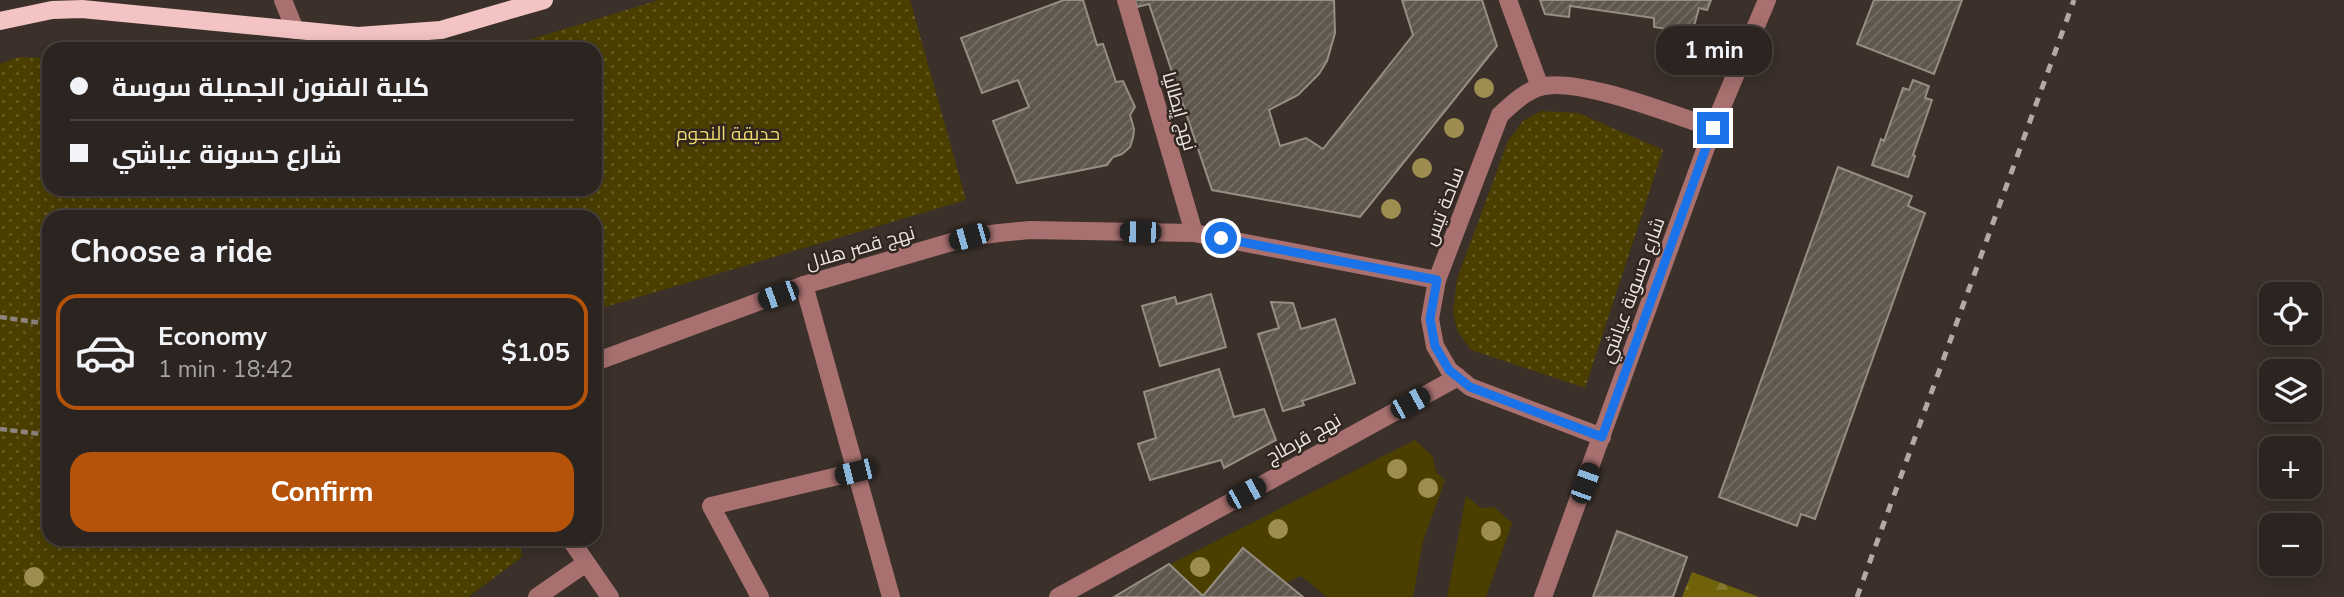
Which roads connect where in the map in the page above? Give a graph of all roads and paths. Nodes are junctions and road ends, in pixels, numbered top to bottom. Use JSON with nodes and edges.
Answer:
{"nodes":[{"id":1,"x":283,"y":0,"type":"edge"},
{"id":2,"x":544,"y":0,"type":"edge"},
{"id":3,"x":1126,"y":0,"type":"edge"},
{"id":4,"x":1508,"y":0,"type":"edge"},
{"id":5,"x":1767,"y":0,"type":"edge"},
{"id":6,"x":128,"y":6,"type":"edge"},
{"id":7,"x":0,"y":22,"type":"edge"},
{"id":8,"x":295,"y":30,"type":"junction"},
{"id":9,"x":1540,"y":87,"type":"junction"},
{"id":10,"x":1713,"y":128,"type":"junction"},
{"id":11,"x":1194,"y":233,"type":"junction"},
{"id":12,"x":1437,"y":280,"type":"junction"},
{"id":13,"x":804,"y":285,"type":"junction"},
{"id":14,"x":0,"y":317,"type":"edge"},
{"id":15,"x":42,"y":323,"type":"edge"},
{"id":16,"x":602,"y":359,"type":"edge"},
{"id":17,"x":1458,"y":377,"type":"junction"},
{"id":18,"x":0,"y":429,"type":"edge"},
{"id":19,"x":42,"y":434,"type":"edge"},
{"id":20,"x":1602,"y":437,"type":"junction"},
{"id":21,"x":855,"y":472,"type":"junction"},
{"id":22,"x":575,"y":546,"type":"edge"},
{"id":23,"x":586,"y":563,"type":"junction"},
{"id":24,"x":537,"y":597,"type":"edge"},
{"id":25,"x":610,"y":597,"type":"edge"},
{"id":26,"x":760,"y":597,"type":"edge"},
{"id":27,"x":891,"y":597,"type":"edge"},
{"id":28,"x":1058,"y":597,"type":"edge"},
{"id":29,"x":1543,"y":597,"type":"edge"}],
"edges":[{"from":1,"to":8,"type":"street"},
{"from":2,"to":8,"type":"main road"},
{"from":3,"to":11,"type":"street","name":"نهج إيطاليا"},
{"from":4,"to":9,"type":"street"},
{"from":5,"to":10,"type":"street","name":"شارع حسونة عياشي"},
{"from":6,"to":7,"type":"main road"},
{"from":6,"to":8,"type":"main road"},
{"from":9,"to":10,"type":"street"},
{"from":9,"to":12,"type":"street","name":"ساحة تيس"},
{"from":10,"to":20,"type":"street","name":"شارع حسونة عياشي"},
{"from":11,"to":12,"type":"street","name":"نهج قصر هلال"},
{"from":11,"to":13,"type":"street","name":"نهج قصر هلال"},
{"from":12,"to":17,"type":"street","name":"ساحة تيس"},
{"from":13,"to":16,"type":"street","name":"نهج قصر هلال"},
{"from":13,"to":21,"type":"street"},
{"from":14,"to":15,"type":"path"},
{"from":17,"to":20,"type":"street","name":"ساحة تيس"},
{"from":17,"to":28,"type":"street","name":"نهج قرطاج"},
{"from":18,"to":19,"type":"path"},
{"from":20,"to":29,"type":"street","name":"شارع حسونة عياشي"},
{"from":21,"to":26,"type":"street"},
{"from":21,"to":27,"type":"street"},
{"from":22,"to":23,"type":"street"},
{"from":23,"to":24,"type":"street"},
{"from":23,"to":25,"type":"street"}]}
